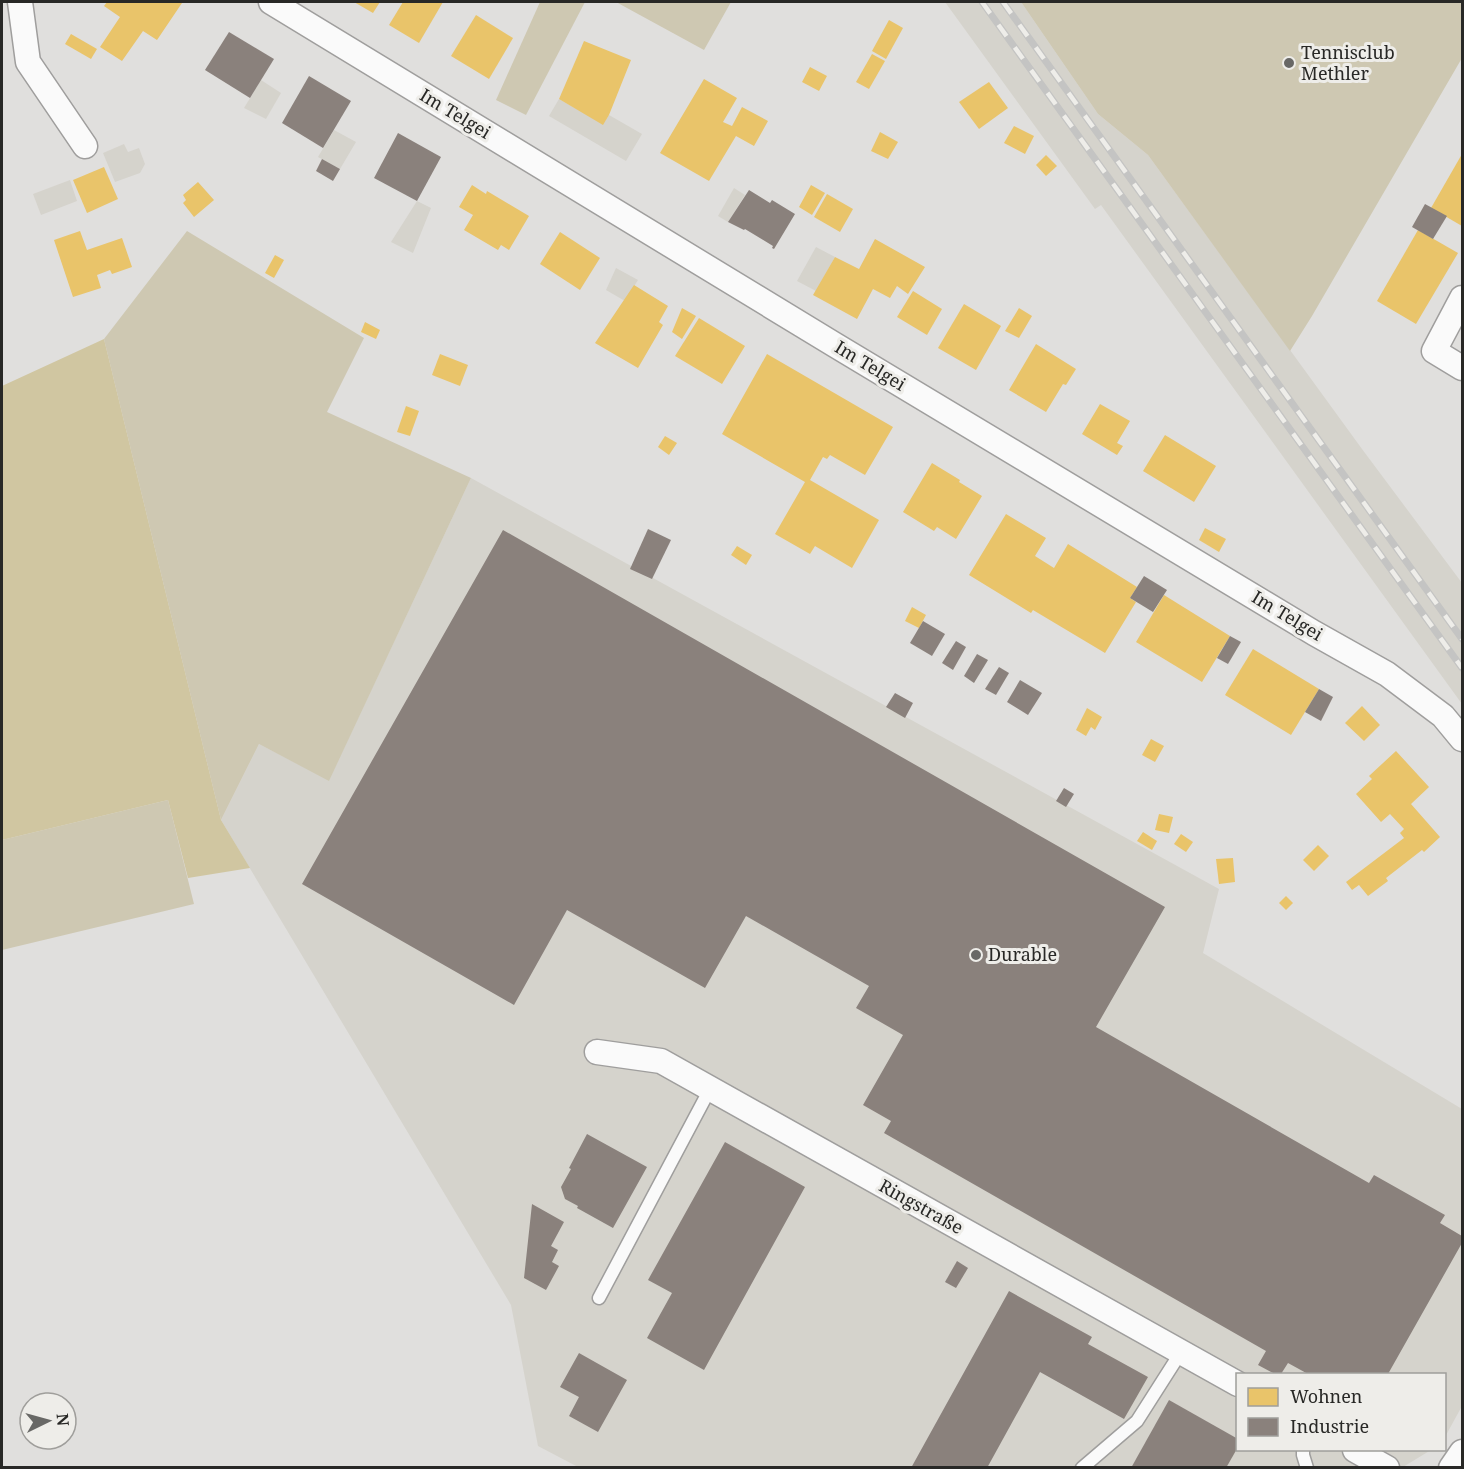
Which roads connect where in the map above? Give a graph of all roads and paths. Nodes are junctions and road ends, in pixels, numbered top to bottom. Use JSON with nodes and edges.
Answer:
{"nodes":[{"id":1,"x":20,"y":2,"type":"edge"},
{"id":2,"x":271,"y":2,"type":"edge"},
{"id":3,"x":85,"y":146,"type":"dead end"},
{"id":4,"x":1462,"y":298,"type":"edge"},
{"id":5,"x":1462,"y":368,"type":"edge"},
{"id":6,"x":1462,"y":739,"type":"edge"},
{"id":7,"x":597,"y":1052,"type":"dead end"},
{"id":8,"x":710,"y":1089,"type":"junction"},
{"id":9,"x":599,"y":1298,"type":"dead end"},
{"id":10,"x":1181,"y":1352,"type":"junction"},
{"id":11,"x":1236,"y":1383,"type":"edge"},
{"id":12,"x":1303,"y":1451,"type":"edge"},
{"id":13,"x":1358,"y":1451,"type":"edge"},
{"id":14,"x":1462,"y":1452,"type":"edge"},
{"id":15,"x":1082,"y":1467,"type":"edge"},
{"id":16,"x":1307,"y":1467,"type":"edge"},
{"id":17,"x":1387,"y":1467,"type":"edge"},
{"id":18,"x":1451,"y":1467,"type":"edge"}],
"edges":[{"from":1,"to":3,"type":"street"},
{"from":2,"to":6,"type":"street","name":"Im Telgei"},
{"from":4,"to":5,"type":"street"},
{"from":7,"to":8,"type":"street","name":"Ringstraße"},
{"from":8,"to":9,"type":"lane"},
{"from":8,"to":10,"type":"street","name":"Ringstraße"},
{"from":10,"to":11,"type":"street","name":"Ringstraße"},
{"from":10,"to":15,"type":"lane"},
{"from":12,"to":16,"type":"lane"},
{"from":13,"to":17,"type":"street"},
{"from":14,"to":18,"type":"street"}]}
